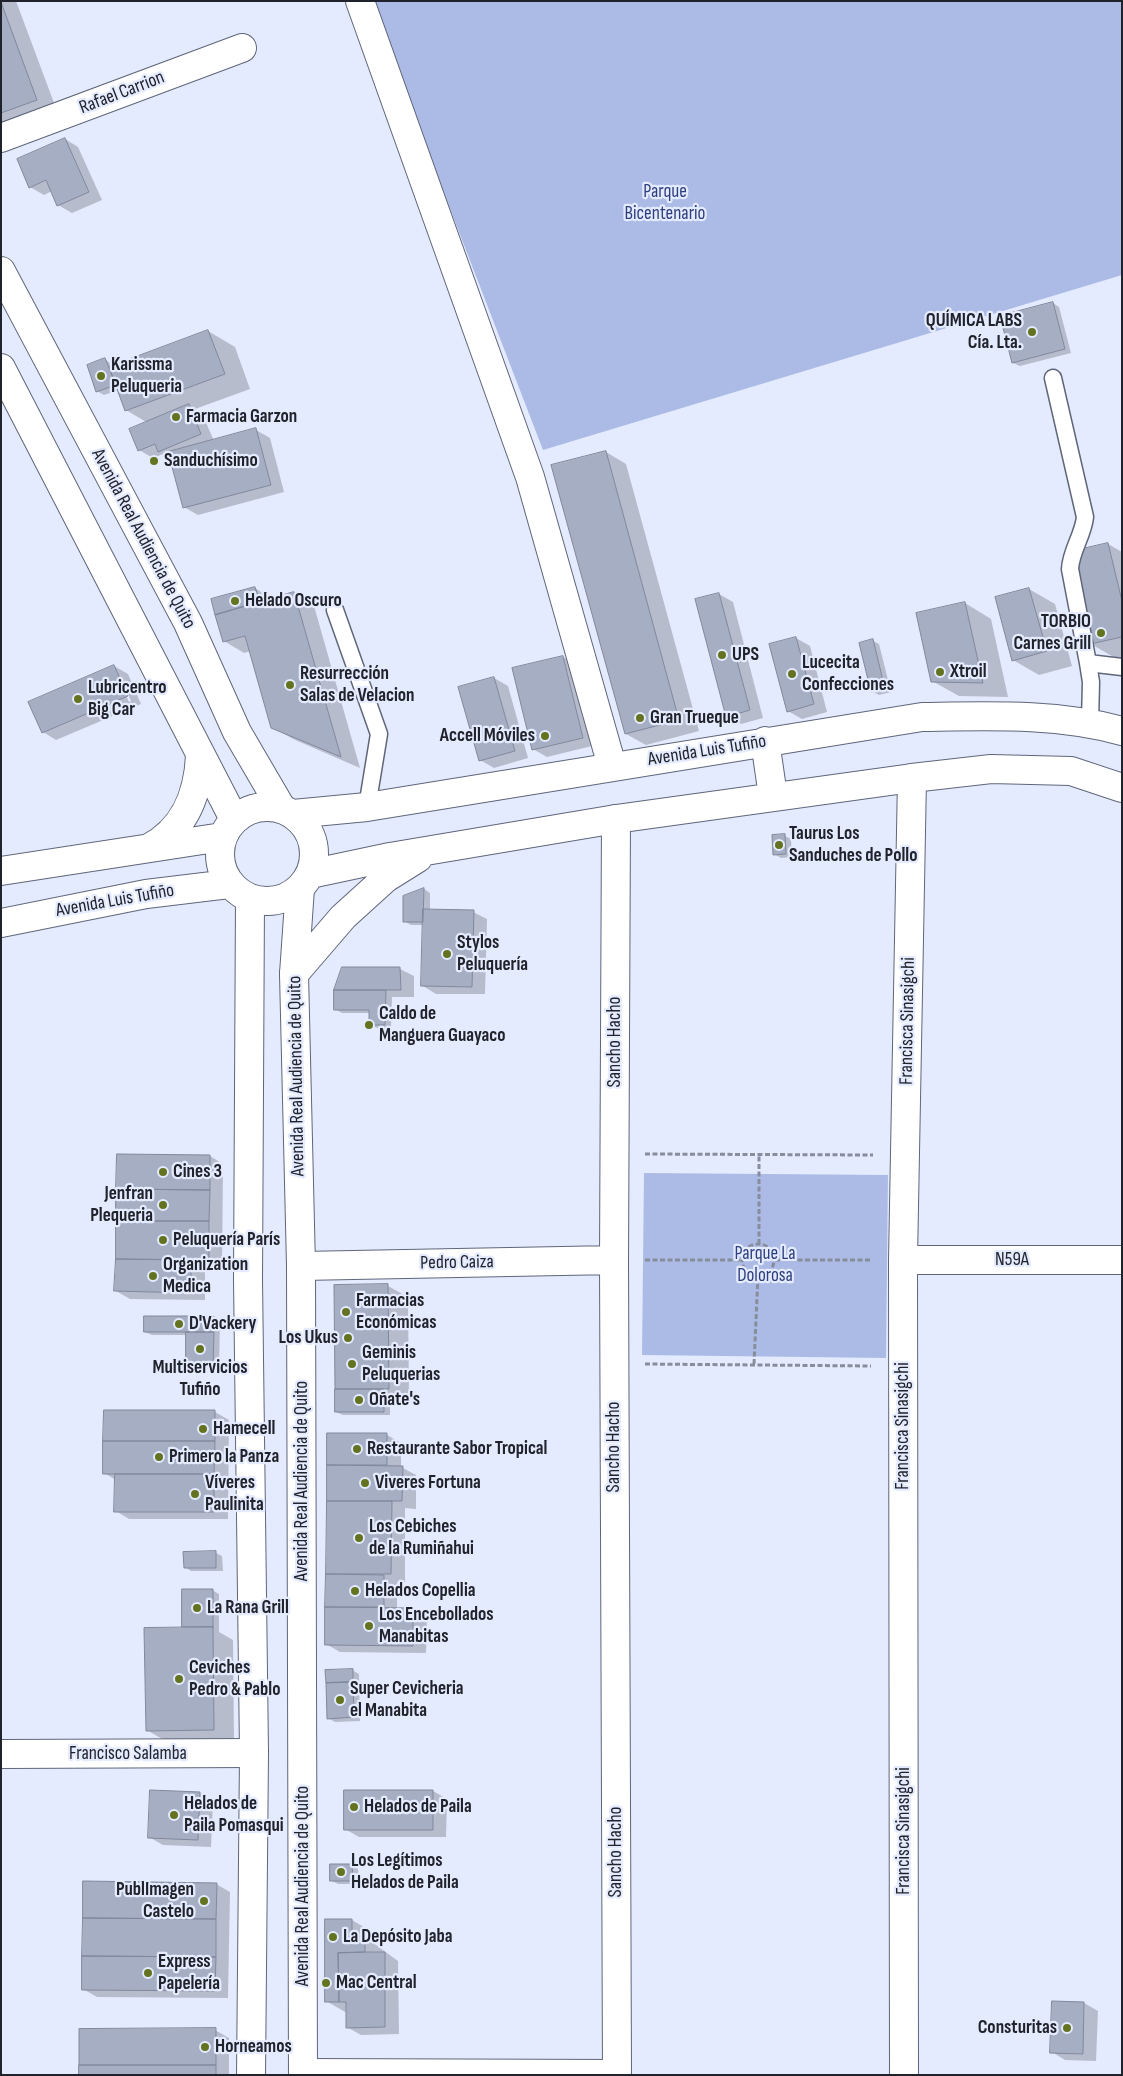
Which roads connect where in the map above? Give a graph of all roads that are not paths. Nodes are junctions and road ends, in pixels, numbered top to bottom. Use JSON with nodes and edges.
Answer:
{"nodes":[{"id":1,"x":360,"y":1,"type":"edge"},
{"id":2,"x":242,"y":48,"type":"dead end"},
{"id":3,"x":1,"y":138,"type":"edge"},
{"id":4,"x":1,"y":271,"type":"edge"},
{"id":5,"x":1,"y":368,"type":"edge"},
{"id":6,"x":1053,"y":378,"type":"dead end"},
{"id":7,"x":335,"y":610,"type":"dead end"},
{"id":8,"x":1088,"y":663,"type":"junction"},
{"id":9,"x":1122,"y":667,"type":"edge"},
{"id":10,"x":1090,"y":722,"type":"junction"},
{"id":11,"x":1122,"y":731,"type":"edge"},
{"id":12,"x":765,"y":741,"type":"junction"},
{"id":13,"x":200,"y":756,"type":"junction"},
{"id":14,"x":612,"y":766,"type":"junction"},
{"id":15,"x":912,"y":778,"type":"junction"},
{"id":16,"x":1122,"y":788,"type":"edge"},
{"id":17,"x":774,"y":796,"type":"junction"},
{"id":18,"x":367,"y":807,"type":"junction"},
{"id":19,"x":288,"y":811,"type":"junction"},
{"id":20,"x":616,"y":819,"type":"junction"},
{"id":21,"x":228,"y":828,"type":"junction"},
{"id":22,"x":147,"y":849,"type":"junction"},
{"id":23,"x":432,"y":850,"type":"junction"},
{"id":24,"x":1,"y":871,"type":"edge"},
{"id":25,"x":305,"y":881,"type":"junction"},
{"id":26,"x":240,"y":891,"type":"junction"},
{"id":27,"x":1,"y":923,"type":"edge"},
{"id":28,"x":294,"y":974,"type":"junction"},
{"id":29,"x":614,"y":1260,"type":"junction"},
{"id":30,"x":903,"y":1260,"type":"junction"},
{"id":31,"x":1122,"y":1260,"type":"edge"},
{"id":32,"x":301,"y":1266,"type":"junction"},
{"id":33,"x":254,"y":1753,"type":"junction"},
{"id":34,"x":1,"y":1754,"type":"edge"},
{"id":35,"x":304,"y":2074,"type":"edge"},
{"id":36,"x":617,"y":2074,"type":"edge"},
{"id":37,"x":251,"y":2075,"type":"edge"},
{"id":38,"x":904,"y":2075,"type":"edge"}],
"edges":[{"from":1,"to":14,"type":"main road"},
{"from":2,"to":3,"type":"main road","name":"Rafael Carrion"},
{"from":4,"to":19,"type":"main road","name":"Avenida Real Audiencia de Quito"},
{"from":5,"to":13,"type":"main road"},
{"from":6,"to":8,"type":"lane"},
{"from":7,"to":18,"type":"lane"},
{"from":8,"to":9,"type":"lane"},
{"from":8,"to":10,"type":"lane"},
{"from":10,"to":11,"type":"main road","name":"Avenida Luis Tufiño"},
{"from":10,"to":12,"type":"main road","name":"Avenida Luis Tufiño"},
{"from":12,"to":14,"type":"main road","name":"Avenida Luis Tufiño"},
{"from":12,"to":17,"type":"main road"},
{"from":13,"to":21,"type":"main road"},
{"from":13,"to":22,"type":"main road"},
{"from":14,"to":18,"type":"main road","name":"Avenida Luis Tufiño"},
{"from":15,"to":16,"type":"main road"},
{"from":15,"to":17,"type":"main road"},
{"from":15,"to":30,"type":"main road","name":"Francisca Sinasigchi"},
{"from":17,"to":20,"type":"main road"},
{"from":18,"to":19,"type":"main road","name":"Avenida Luis Tufiño"},
{"from":19,"to":21,"type":"main road"},
{"from":19,"to":25,"type":"main road"},
{"from":20,"to":23,"type":"main road"},
{"from":20,"to":29,"type":"main road","name":"Sancho Hacho"},
{"from":21,"to":22,"type":"main road"},
{"from":21,"to":26,"type":"main road"},
{"from":22,"to":24,"type":"main road"},
{"from":23,"to":25,"type":"main road"},
{"from":23,"to":28,"type":"main road"},
{"from":25,"to":26,"type":"main road"},
{"from":25,"to":28,"type":"main road","name":"Avenida Real Audiencia de Quito"},
{"from":26,"to":27,"type":"main road","name":"Avenida Luis Tufiño"},
{"from":26,"to":33,"type":"main road"},
{"from":28,"to":32,"type":"main road","name":"Avenida Real Audiencia de Quito"},
{"from":29,"to":32,"type":"main road","name":"Pedro Caiza"},
{"from":29,"to":36,"type":"main road","name":"Sancho Hacho"},
{"from":30,"to":31,"type":"main road","name":"N59A"},
{"from":30,"to":38,"type":"main road","name":"Francisca Sinasigchi"},
{"from":32,"to":35,"type":"main road","name":"Avenida Real Audiencia de Quito"},
{"from":33,"to":34,"type":"main road","name":"Francisco Salamba"},
{"from":33,"to":37,"type":"main road"},
{"from":35,"to":36,"type":"main road"}]}
